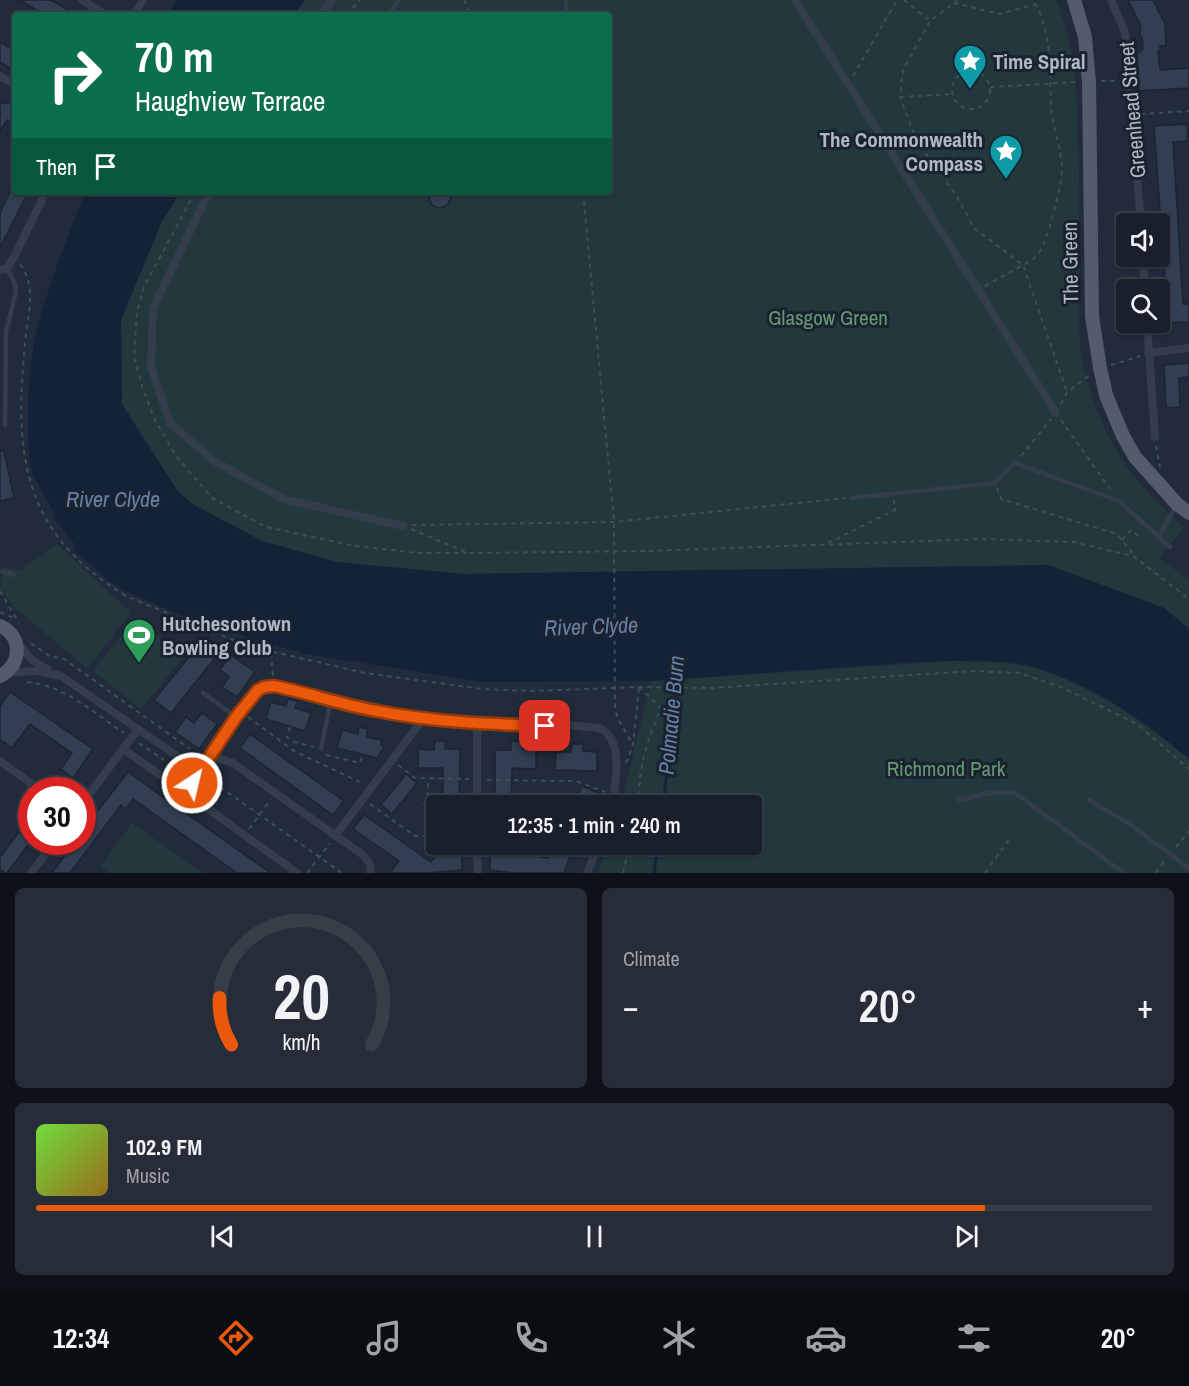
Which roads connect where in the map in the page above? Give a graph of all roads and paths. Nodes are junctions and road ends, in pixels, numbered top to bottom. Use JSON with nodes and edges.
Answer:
{"nodes":[{"id":1,"x":82,"y":0,"type":"edge"},
{"id":2,"x":360,"y":0,"type":"edge"},
{"id":3,"x":795,"y":0,"type":"edge"},
{"id":4,"x":897,"y":0,"type":"edge"},
{"id":5,"x":904,"y":0,"type":"edge"},
{"id":6,"x":958,"y":0,"type":"edge"},
{"id":7,"x":1033,"y":0,"type":"edge"},
{"id":8,"x":1074,"y":0,"type":"edge"},
{"id":9,"x":1111,"y":0,"type":"edge"},
{"id":10,"x":953,"y":3,"type":"junction"},
{"id":11,"x":1036,"y":4,"type":"junction"},
{"id":12,"x":101,"y":12,"type":"edge"},
{"id":13,"x":350,"y":12,"type":"edge"},
{"id":14,"x":930,"y":21,"type":"junction"},
{"id":15,"x":1130,"y":80,"type":"junction"},
{"id":16,"x":1050,"y":82,"type":"junction"},
{"id":17,"x":1089,"y":82,"type":"junction"},
{"id":18,"x":849,"y":84,"type":"junction"},
{"id":19,"x":990,"y":87,"type":"junction"},
{"id":20,"x":953,"y":94,"type":"junction"},
{"id":21,"x":900,"y":97,"type":"junction"},
{"id":22,"x":1189,"y":111,"type":"edge"},
{"id":23,"x":1133,"y":114,"type":"junction"},
{"id":24,"x":45,"y":195,"type":"edge"},
{"id":25,"x":193,"y":195,"type":"edge"},
{"id":26,"x":208,"y":195,"type":"edge"},
{"id":27,"x":583,"y":195,"type":"edge"},
{"id":28,"x":1141,"y":213,"type":"edge"},
{"id":29,"x":14,"y":257,"type":"junction"},
{"id":30,"x":1023,"y":266,"type":"junction"},
{"id":31,"x":3,"y":269,"type":"edge"},
{"id":32,"x":979,"y":289,"type":"junction"},
{"id":33,"x":1148,"y":333,"type":"edge"},
{"id":34,"x":1189,"y":348,"type":"edge"},
{"id":35,"x":1149,"y":353,"type":"junction"},
{"id":36,"x":1100,"y":368,"type":"junction"},
{"id":37,"x":1067,"y":392,"type":"dead end"},
{"id":38,"x":1056,"y":413,"type":"joint"},
{"id":39,"x":5,"y":425,"type":"dead end"},
{"id":40,"x":1155,"y":437,"type":"joint"},
{"id":41,"x":1160,"y":468,"type":"dead end"},
{"id":42,"x":995,"y":483,"type":"junction"},
{"id":43,"x":893,"y":494,"type":"junction"},
{"id":44,"x":852,"y":498,"type":"joint"},
{"id":45,"x":1119,"y":501,"type":"junction"},
{"id":46,"x":1178,"y":504,"type":"junction"},
{"id":47,"x":1189,"y":513,"type":"edge"},
{"id":48,"x":614,"y":522,"type":"junction"},
{"id":49,"x":403,"y":526,"type":"junction"},
{"id":50,"x":1137,"y":535,"type":"dead end"},
{"id":51,"x":1159,"y":536,"type":"junction"},
{"id":52,"x":1122,"y":540,"type":"junction"},
{"id":53,"x":826,"y":544,"type":"junction"},
{"id":54,"x":1170,"y":547,"type":"dead end"},
{"id":55,"x":468,"y":553,"type":"junction"},
{"id":56,"x":1137,"y":559,"type":"junction"},
{"id":57,"x":0,"y":572,"type":"edge"},
{"id":58,"x":14,"y":575,"type":"dead end"},
{"id":59,"x":0,"y":591,"type":"edge"},
{"id":60,"x":1189,"y":599,"type":"edge"},
{"id":61,"x":0,"y":626,"type":"edge"},
{"id":62,"x":21,"y":635,"type":"junction"},
{"id":63,"x":271,"y":651,"type":"junction"},
{"id":64,"x":51,"y":672,"type":"junction"},
{"id":65,"x":1,"y":675,"type":"edge"},
{"id":66,"x":21,"y":682,"type":"dead end"},
{"id":67,"x":274,"y":686,"type":"junction"},
{"id":68,"x":639,"y":687,"type":"junction"},
{"id":69,"x":203,"y":693,"type":"dead end"},
{"id":70,"x":332,"y":700,"type":"junction"},
{"id":71,"x":238,"y":715,"type":"junction"},
{"id":72,"x":423,"y":719,"type":"junction"},
{"id":73,"x":477,"y":724,"type":"junction"},
{"id":74,"x":138,"y":729,"type":"junction"},
{"id":75,"x":131,"y":738,"type":"junction"},
{"id":76,"x":123,"y":748,"type":"junction"},
{"id":77,"x":321,"y":749,"type":"dead end"},
{"id":78,"x":180,"y":758,"type":"junction"},
{"id":79,"x":0,"y":761,"type":"edge"},
{"id":80,"x":203,"y":761,"type":"junction"},
{"id":81,"x":167,"y":762,"type":"dead end"},
{"id":82,"x":396,"y":763,"type":"dead end"},
{"id":83,"x":1189,"y":769,"type":"edge"},
{"id":84,"x":22,"y":777,"type":"edge"},
{"id":85,"x":428,"y":778,"type":"junction"},
{"id":86,"x":478,"y":780,"type":"junction"},
{"id":87,"x":170,"y":782,"type":"dead end"},
{"id":88,"x":213,"y":782,"type":"dead end"},
{"id":89,"x":192,"y":783,"type":"junction"},
{"id":90,"x":96,"y":785,"type":"edge"},
{"id":91,"x":371,"y":788,"type":"junction"},
{"id":92,"x":275,"y":793,"type":"junction"},
{"id":93,"x":477,"y":795,"type":"edge"},
{"id":94,"x":614,"y":795,"type":"joint"},
{"id":95,"x":639,"y":795,"type":"edge"},
{"id":96,"x":959,"y":800,"type":"dead end"},
{"id":97,"x":1089,"y":800,"type":"dead end"},
{"id":98,"x":367,"y":802,"type":"dead end"},
{"id":99,"x":423,"y":805,"type":"dead end"},
{"id":100,"x":260,"y":815,"type":"junction"},
{"id":101,"x":244,"y":836,"type":"junction"},
{"id":102,"x":335,"y":836,"type":"junction"},
{"id":103,"x":426,"y":836,"type":"edge"},
{"id":104,"x":1010,"y":838,"type":"dead end"},
{"id":105,"x":45,"y":855,"type":"edge"},
{"id":106,"x":477,"y":855,"type":"edge"},
{"id":107,"x":580,"y":855,"type":"edge"},
{"id":108,"x":595,"y":855,"type":"edge"},
{"id":109,"x":627,"y":855,"type":"edge"},
{"id":110,"x":319,"y":857,"type":"junction"},
{"id":111,"x":593,"y":860,"type":"junction"},
{"id":112,"x":1189,"y":868,"type":"edge"},
{"id":113,"x":31,"y":873,"type":"edge"},
{"id":114,"x":297,"y":873,"type":"edge"},
{"id":115,"x":307,"y":873,"type":"edge"},
{"id":116,"x":342,"y":873,"type":"edge"},
{"id":117,"x":370,"y":873,"type":"edge"},
{"id":118,"x":478,"y":873,"type":"edge"},
{"id":119,"x":587,"y":873,"type":"edge"},
{"id":120,"x":623,"y":873,"type":"edge"},
{"id":121,"x":985,"y":873,"type":"edge"},
{"id":122,"x":1124,"y":873,"type":"edge"}],
"edges":[{"from":1,"to":12,"type":"street"},
{"from":2,"to":13,"type":"path"},
{"from":3,"to":18,"type":"street"},
{"from":4,"to":18,"type":"path"},
{"from":5,"to":14,"type":"path"},
{"from":6,"to":10,"type":"path"},
{"from":7,"to":11,"type":"path"},
{"from":8,"to":17,"type":"main road","name":"The Green"},
{"from":9,"to":15,"type":"street","name":"Greenhead Street"},
{"from":10,"to":11,"type":"path"},
{"from":10,"to":14,"type":"path"},
{"from":11,"to":16,"type":"path"},
{"from":14,"to":21,"type":"path"},
{"from":15,"to":17,"type":"path"},
{"from":15,"to":23,"type":"street","name":"Greenhead Street"},
{"from":16,"to":17,"type":"path"},
{"from":16,"to":19,"type":"path"},
{"from":16,"to":30,"type":"path"},
{"from":17,"to":36,"type":"main road","name":"The Green"},
{"from":18,"to":32,"type":"street"},
{"from":19,"to":20,"type":"path"},
{"from":19,"to":20,"type":"path"},
{"from":20,"to":21,"type":"path"},
{"from":21,"to":30,"type":"path"},
{"from":22,"to":23,"type":"path"},
{"from":23,"to":28,"type":"street","name":"Greenhead Street"},
{"from":24,"to":29,"type":"street"},
{"from":25,"to":55,"type":"path"},
{"from":26,"to":49,"type":"street"},
{"from":27,"to":48,"type":"path"},
{"from":29,"to":31,"type":"street"},
{"from":29,"to":63,"type":"path"},
{"from":30,"to":32,"type":"path"},
{"from":30,"to":37,"type":"path"},
{"from":31,"to":39,"type":"lane"},
{"from":32,"to":38,"type":"street"},
{"from":33,"to":35,"type":"street"},
{"from":34,"to":35,"type":"street"},
{"from":35,"to":36,"type":"path"},
{"from":35,"to":40,"type":"street"},
{"from":36,"to":46,"type":"main road","name":"The Green"},
{"from":38,"to":45,"type":"path"},
{"from":40,"to":41,"type":"path"},
{"from":42,"to":43,"type":"lane"},
{"from":42,"to":45,"type":"lane"},
{"from":42,"to":52,"type":"path"},
{"from":43,"to":44,"type":"lane"},
{"from":43,"to":53,"type":"path"},
{"from":44,"to":48,"type":"path"},
{"from":45,"to":51,"type":"lane"},
{"from":46,"to":47,"type":"main road","name":"The Green"},
{"from":46,"to":51,"type":"lane"},
{"from":48,"to":49,"type":"path"},
{"from":48,"to":68,"type":"path"},
{"from":49,"to":55,"type":"path"},
{"from":50,"to":52,"type":"path"},
{"from":51,"to":54,"type":"lane"},
{"from":52,"to":56,"type":"path"},
{"from":53,"to":55,"type":"path"},
{"from":53,"to":56,"type":"path"},
{"from":56,"to":60,"type":"path"},
{"from":57,"to":58,"type":"lane"},
{"from":59,"to":62,"type":"path"},
{"from":61,"to":62,"type":"main road"},
{"from":62,"to":64,"type":"street"},
{"from":62,"to":65,"type":"main road"},
{"from":62,"to":80,"type":"path"},
{"from":63,"to":67,"type":"path"},
{"from":63,"to":68,"type":"path"},
{"from":64,"to":65,"type":"street"},
{"from":64,"to":74,"type":"street"},
{"from":66,"to":75,"type":"path"},
{"from":67,"to":70,"type":"street"},
{"from":67,"to":71,"type":"street"},
{"from":68,"to":83,"type":"path"},
{"from":68,"to":95,"type":"path"},
{"from":69,"to":71,"type":"lane"},
{"from":70,"to":72,"type":"street"},
{"from":70,"to":77,"type":"lane"},
{"from":71,"to":80,"type":"street"},
{"from":71,"to":91,"type":"path"},
{"from":72,"to":73,"type":"street"},
{"from":72,"to":91,"type":"street"},
{"from":73,"to":86,"type":"street"},
{"from":73,"to":94,"type":"street"},
{"from":74,"to":75,"type":"street"},
{"from":74,"to":78,"type":"street"},
{"from":75,"to":76,"type":"street"},
{"from":75,"to":81,"type":"path"},
{"from":76,"to":87,"type":"street"},
{"from":76,"to":90,"type":"street"},
{"from":78,"to":80,"type":"street"},
{"from":78,"to":89,"type":"street"},
{"from":79,"to":84,"type":"street"},
{"from":80,"to":89,"type":"street"},
{"from":80,"to":92,"type":"street"},
{"from":82,"to":85,"type":"path"},
{"from":85,"to":86,"type":"path"},
{"from":85,"to":99,"type":"path"},
{"from":86,"to":93,"type":"street"},
{"from":86,"to":94,"type":"path"},
{"from":88,"to":100,"type":"path"},
{"from":89,"to":101,"type":"street"},
{"from":91,"to":102,"type":"street"},
{"from":92,"to":100,"type":"path"},
{"from":92,"to":102,"type":"street"},
{"from":96,"to":122,"type":"lane"},
{"from":97,"to":112,"type":"lane"},
{"from":98,"to":103,"type":"path"},
{"from":100,"to":101,"type":"path"},
{"from":100,"to":110,"type":"path"},
{"from":101,"to":114,"type":"street"},
{"from":102,"to":110,"type":"path"},
{"from":102,"to":117,"type":"street"},
{"from":104,"to":121,"type":"path"},
{"from":105,"to":113,"type":"street"},
{"from":106,"to":118,"type":"street"},
{"from":107,"to":111,"type":"path"},
{"from":108,"to":111,"type":"street"},
{"from":109,"to":120,"type":"path"},
{"from":110,"to":115,"type":"path"},
{"from":110,"to":116,"type":"path"},
{"from":111,"to":119,"type":"street"}]}
